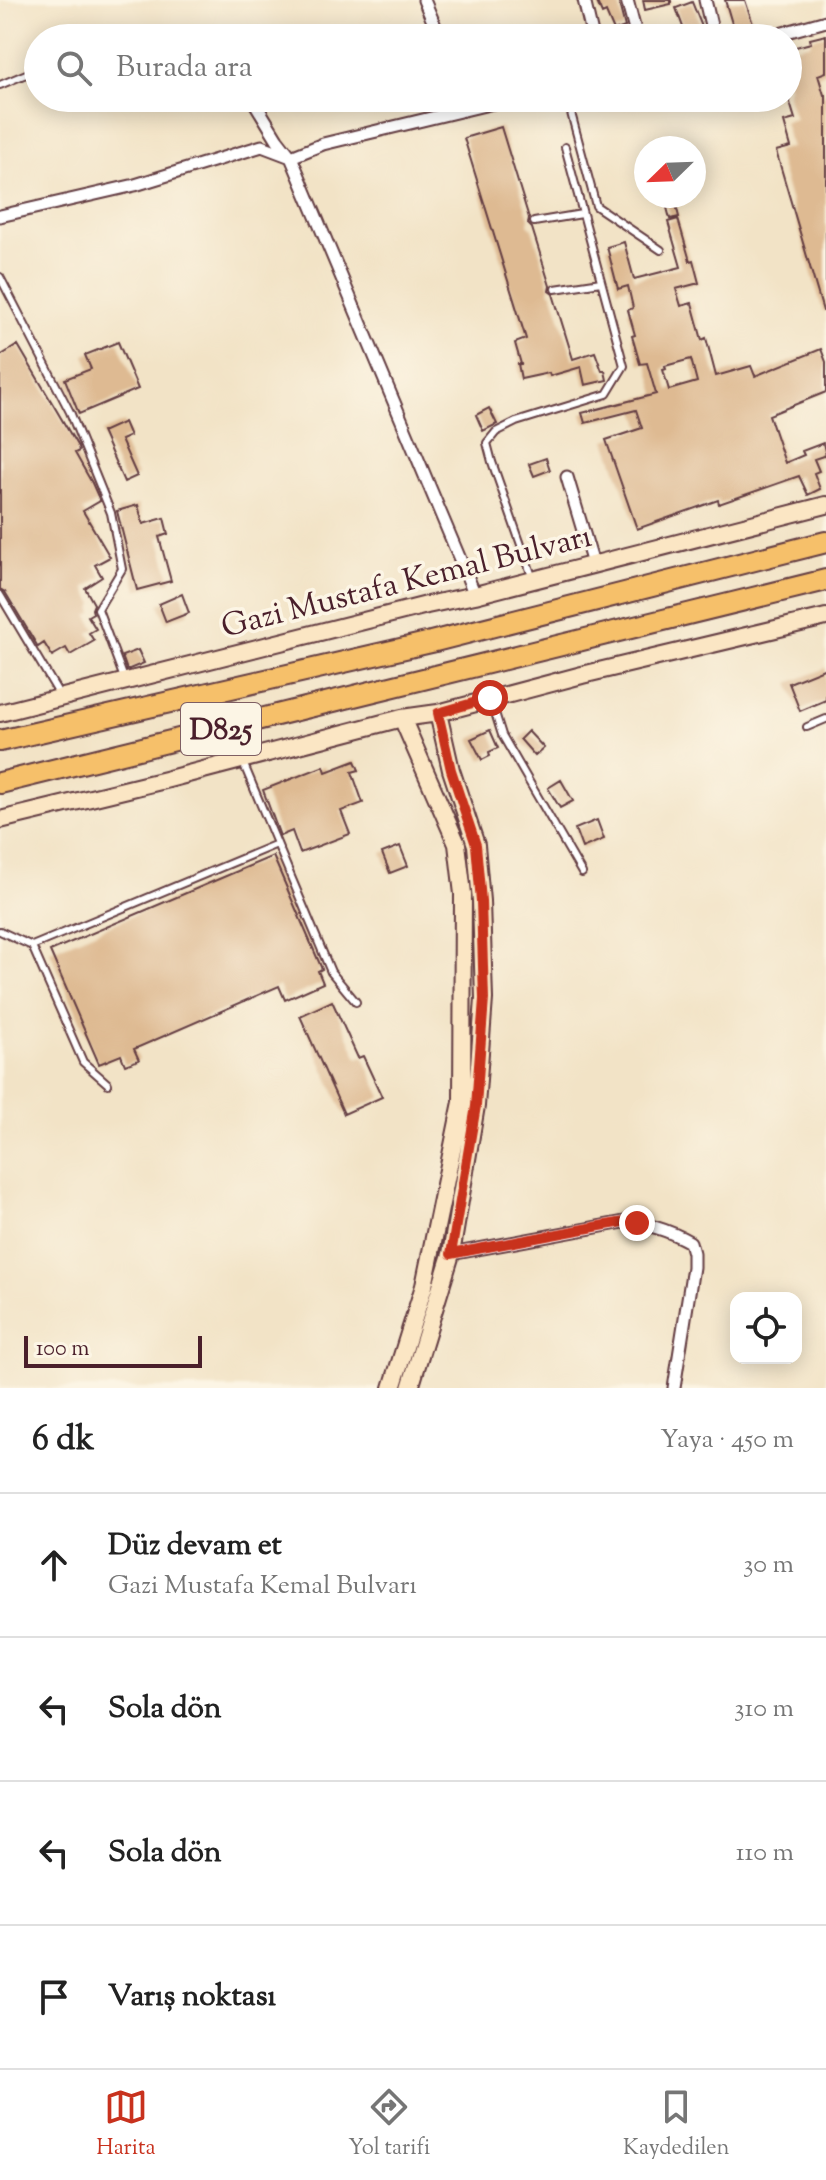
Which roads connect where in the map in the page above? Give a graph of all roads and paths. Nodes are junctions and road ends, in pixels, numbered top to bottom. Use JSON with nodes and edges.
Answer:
{"nodes":[{"id":1,"x":424,"y":0,"type":"edge"},
{"id":2,"x":584,"y":0,"type":"edge"},
{"id":3,"x":627,"y":0,"type":"edge"},
{"id":4,"x":705,"y":0,"type":"edge"},
{"id":5,"x":826,"y":21,"type":"edge"},
{"id":6,"x":434,"y":24,"type":"edge"},
{"id":7,"x":590,"y":24,"type":"edge"},
{"id":8,"x":633,"y":24,"type":"edge"},
{"id":9,"x":711,"y":24,"type":"edge"},
{"id":10,"x":802,"y":28,"type":"edge"},
{"id":11,"x":24,"y":75,"type":"edge"},
{"id":12,"x":0,"y":85,"type":"edge"},
{"id":13,"x":261,"y":112,"type":"edge"},
{"id":14,"x":436,"y":112,"type":"edge"},
{"id":15,"x":571,"y":112,"type":"edge"},
{"id":16,"x":565,"y":147,"type":"dead end"},
{"id":17,"x":291,"y":157,"type":"junction"},
{"id":18,"x":582,"y":214,"type":"junction"},
{"id":19,"x":0,"y":216,"type":"edge"},
{"id":20,"x":534,"y":222,"type":"dead end"},
{"id":21,"x":661,"y":250,"type":"dead end"},
{"id":22,"x":0,"y":277,"type":"edge"},
{"id":23,"x":601,"y":282,"type":"junction"},
{"id":24,"x":555,"y":289,"type":"dead end"},
{"id":25,"x":567,"y":477,"type":"dead end"},
{"id":26,"x":826,"y":505,"type":"edge"},
{"id":27,"x":826,"y":542,"type":"edge"},
{"id":28,"x":593,"y":564,"type":"junction"},
{"id":29,"x":533,"y":579,"type":"junction"},
{"id":30,"x":826,"y":580,"type":"edge"},
{"id":31,"x":0,"y":595,"type":"edge"},
{"id":32,"x":475,"y":595,"type":"junction"},
{"id":33,"x":826,"y":617,"type":"edge"},
{"id":34,"x":125,"y":681,"type":"junction"},
{"id":35,"x":60,"y":698,"type":"junction"},
{"id":36,"x":490,"y":698,"type":"junction"},
{"id":37,"x":0,"y":713,"type":"edge"},
{"id":38,"x":438,"y":713,"type":"junction"},
{"id":39,"x":402,"y":718,"type":"junction"},
{"id":40,"x":826,"y":719,"type":"edge"},
{"id":41,"x":807,"y":727,"type":"dead end"},
{"id":42,"x":0,"y":741,"type":"edge"},
{"id":43,"x":242,"y":760,"type":"junction"},
{"id":44,"x":0,"y":783,"type":"edge"},
{"id":45,"x":0,"y":820,"type":"edge"},
{"id":46,"x":277,"y":844,"type":"junction"},
{"id":47,"x":582,"y":873,"type":"dead end"},
{"id":48,"x":0,"y":931,"type":"edge"},
{"id":49,"x":32,"y":946,"type":"junction"},
{"id":50,"x":356,"y":1002,"type":"dead end"},
{"id":51,"x":108,"y":1084,"type":"dead end"},
{"id":52,"x":451,"y":1254,"type":"junction"},
{"id":53,"x":392,"y":1388,"type":"edge"},
{"id":54,"x":410,"y":1388,"type":"edge"},
{"id":55,"x":674,"y":1388,"type":"edge"}],
"edges":[{"from":1,"to":6,"type":"street"},
{"from":2,"to":7,"type":"street"},
{"from":3,"to":8,"type":"street"},
{"from":4,"to":9,"type":"street"},
{"from":5,"to":10,"type":"street"},
{"from":11,"to":12,"type":"lane"},
{"from":13,"to":17,"type":"street"},
{"from":14,"to":17,"type":"street"},
{"from":15,"to":21,"type":"lane"},
{"from":16,"to":18,"type":"lane"},
{"from":17,"to":19,"type":"street"},
{"from":17,"to":32,"type":"street"},
{"from":18,"to":20,"type":"lane"},
{"from":18,"to":23,"type":"lane"},
{"from":22,"to":34,"type":"lane"},
{"from":23,"to":24,"type":"lane"},
{"from":23,"to":29,"type":"lane"},
{"from":25,"to":28,"type":"street"},
{"from":26,"to":28,"type":"street","name":"Gazi Mustafa Kemal Bulvarı"},
{"from":27,"to":42,"type":"highway","name":"Gazi Mustafa Kemal Bulvarı","number":"D825"},
{"from":28,"to":29,"type":"street","name":"Gazi Mustafa Kemal Bulvarı"},
{"from":29,"to":32,"type":"street","name":"Gazi Mustafa Kemal Bulvarı"},
{"from":30,"to":44,"type":"highway","number":"D825"},
{"from":31,"to":35,"type":"lane"},
{"from":32,"to":34,"type":"street","name":"Gazi Mustafa Kemal Bulvarı"},
{"from":33,"to":36,"type":"street"},
{"from":34,"to":35,"type":"street","name":"Gazi Mustafa Kemal Bulvarı"},
{"from":35,"to":37,"type":"street","name":"Gazi Mustafa Kemal Bulvarı"},
{"from":36,"to":38,"type":"street"},
{"from":36,"to":47,"type":"lane"},
{"from":38,"to":39,"type":"street"},
{"from":38,"to":52,"type":"street"},
{"from":39,"to":43,"type":"street"},
{"from":39,"to":53,"type":"street"},
{"from":40,"to":41,"type":"lane"},
{"from":43,"to":45,"type":"street"},
{"from":43,"to":46,"type":"lane"},
{"from":46,"to":49,"type":"lane"},
{"from":46,"to":50,"type":"lane"},
{"from":48,"to":49,"type":"lane"},
{"from":49,"to":51,"type":"lane"},
{"from":52,"to":54,"type":"street"},
{"from":52,"to":55,"type":"street"}]}
